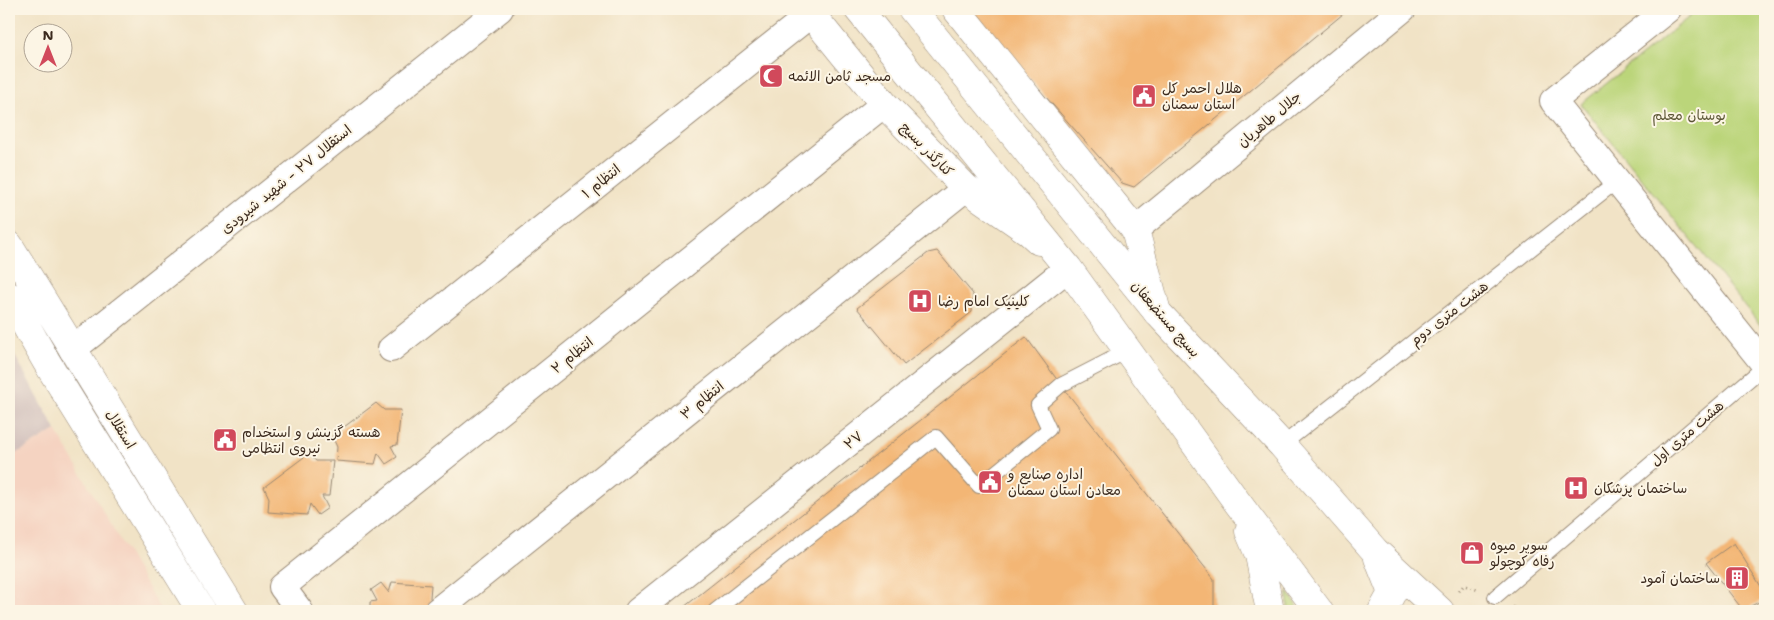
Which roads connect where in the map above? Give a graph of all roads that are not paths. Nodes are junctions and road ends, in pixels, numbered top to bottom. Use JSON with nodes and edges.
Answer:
{"nodes":[{"id":1,"x":500,"y":9,"type":"edge"},
{"id":2,"x":858,"y":9,"type":"edge"},
{"id":3,"x":912,"y":9,"type":"edge"},
{"id":4,"x":956,"y":9,"type":"edge"},
{"id":5,"x":1403,"y":9,"type":"edge"},
{"id":6,"x":809,"y":11,"type":"edge"},
{"id":7,"x":1659,"y":12,"type":"edge"},
{"id":8,"x":884,"y":104,"type":"junction"},
{"id":9,"x":1617,"y":180,"type":"junction"},
{"id":10,"x":966,"y":188,"type":"junction"},
{"id":11,"x":1135,"y":230,"type":"junction"},
{"id":12,"x":9,"y":245,"type":"edge"},
{"id":13,"x":1068,"y":268,"type":"junction"},
{"id":14,"x":9,"y":296,"type":"edge"},
{"id":15,"x":1158,"y":312,"type":"junction"},
{"id":16,"x":391,"y":349,"type":"dead end"},
{"id":17,"x":72,"y":350,"type":"junction"},
{"id":18,"x":1127,"y":351,"type":"junction"},
{"id":19,"x":1765,"y":366,"type":"edge"},
{"id":20,"x":1282,"y":445,"type":"junction"},
{"id":21,"x":1237,"y":502,"type":"junction"},
{"id":22,"x":1375,"y":551,"type":"junction"},
{"id":23,"x":1495,"y":598,"type":"dead end"},
{"id":24,"x":201,"y":611,"type":"edge"},
{"id":25,"x":234,"y":611,"type":"edge"},
{"id":26,"x":300,"y":611,"type":"edge"},
{"id":27,"x":437,"y":611,"type":"edge"},
{"id":28,"x":638,"y":611,"type":"edge"},
{"id":29,"x":715,"y":611,"type":"edge"},
{"id":30,"x":1270,"y":611,"type":"edge"},
{"id":31,"x":1320,"y":611,"type":"edge"},
{"id":32,"x":1382,"y":611,"type":"edge"},
{"id":33,"x":1440,"y":611,"type":"edge"}],
"edges":[{"from":1,"to":17,"type":"street","name":"استقلال ۲۷ - شهید شیرودی"},
{"from":2,"to":13,"type":"main road"},
{"from":3,"to":15,"type":"main road","name":"بسیج مستضعفان"},
{"from":4,"to":11,"type":"main road"},
{"from":5,"to":11,"type":"street","name":"جلال طاهریان"},
{"from":6,"to":8,"type":"main road","name":"کنارگذر بسیج"},
{"from":6,"to":16,"type":"street","name":"انتظام ۱"},
{"from":7,"to":9,"type":"street"},
{"from":8,"to":10,"type":"main road","name":"کنارگذر بسیج"},
{"from":8,"to":26,"type":"street","name":"انتظام ۲"},
{"from":9,"to":19,"type":"street"},
{"from":9,"to":20,"type":"lane","name":"هشت متری دوم"},
{"from":10,"to":13,"type":"main road","name":"کنارگذر بسیج"},
{"from":10,"to":27,"type":"street","name":"انتظام ۳"},
{"from":11,"to":15,"type":"main road"},
{"from":12,"to":17,"type":"main road","name":"استقلال"},
{"from":13,"to":18,"type":"main road"},
{"from":13,"to":28,"type":"street","name":"۲۷"},
{"from":14,"to":24,"type":"main road","name":"استقلال"},
{"from":15,"to":20,"type":"main road","name":"بسیج مستضعفان"},
{"from":17,"to":25,"type":"main road","name":"استقلال"},
{"from":18,"to":21,"type":"main road"},
{"from":18,"to":29,"type":"lane"},
{"from":19,"to":23,"type":"lane","name":"هشت متری اول"},
{"from":20,"to":22,"type":"main road","name":"بسیج مستضعفان"},
{"from":21,"to":30,"type":"main road"},
{"from":21,"to":31,"type":"main road"},
{"from":22,"to":32,"type":"main road"},
{"from":22,"to":33,"type":"main road","name":"بسیج مستضعفان"}]}
